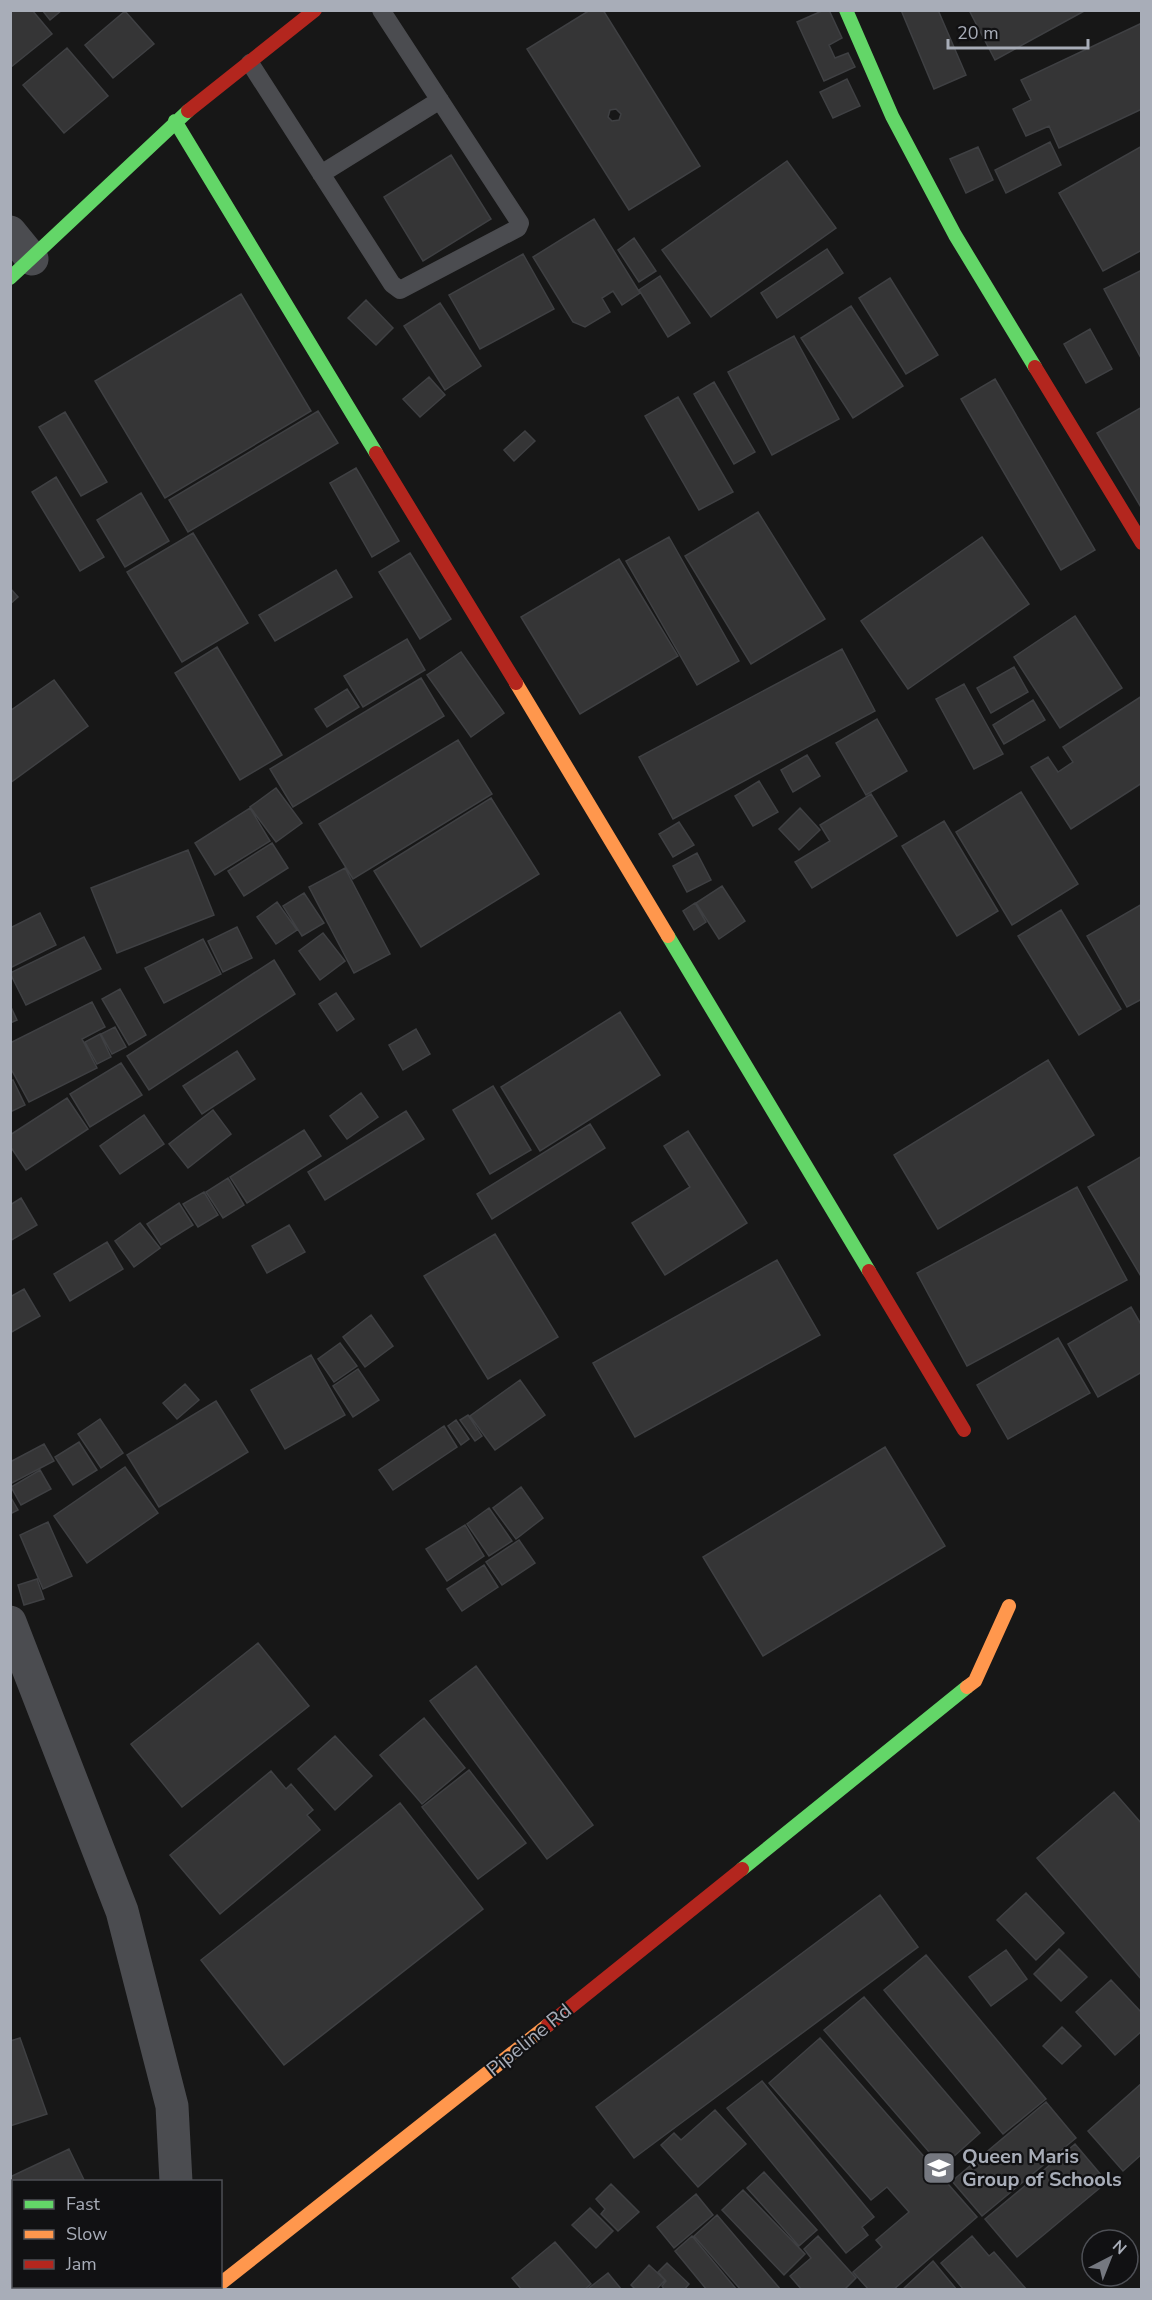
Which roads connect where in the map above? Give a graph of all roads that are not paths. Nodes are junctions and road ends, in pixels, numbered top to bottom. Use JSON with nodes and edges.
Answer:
{"nodes":[{"id":1,"x":315,"y":10,"type":"edge"},
{"id":2,"x":381,"y":10,"type":"edge"},
{"id":3,"x":846,"y":10,"type":"edge"},
{"id":4,"x":250,"y":63,"type":"junction"},
{"id":5,"x":440,"y":100,"type":"junction"},
{"id":6,"x":175,"y":121,"type":"junction"},
{"id":7,"x":321,"y":174,"type":"junction"},
{"id":8,"x":10,"y":232,"type":"edge"},
{"id":9,"x":21,"y":269,"type":"edge"},
{"id":10,"x":1142,"y":543,"type":"edge"},
{"id":11,"x":964,"y":1430,"type":"dead end"},
{"id":12,"x":1009,"y":1606,"type":"dead end"},
{"id":13,"x":10,"y":1622,"type":"edge"},
{"id":14,"x":176,"y":2180,"type":"edge"},
{"id":15,"x":222,"y":2283,"type":"edge"}],
"edges":[{"from":1,"to":4,"type":"street"},
{"from":2,"to":5,"type":"lane"},
{"from":3,"to":10,"type":"street"},
{"from":4,"to":6,"type":"street"},
{"from":4,"to":7,"type":"lane"},
{"from":5,"to":7,"type":"lane"},
{"from":5,"to":7,"type":"lane"},
{"from":6,"to":9,"type":"street"},
{"from":6,"to":11,"type":"street"},
{"from":8,"to":9,"type":"street"},
{"from":12,"to":15,"type":"street","name":"Pipeline Rd"},
{"from":13,"to":14,"type":"street"}]}
